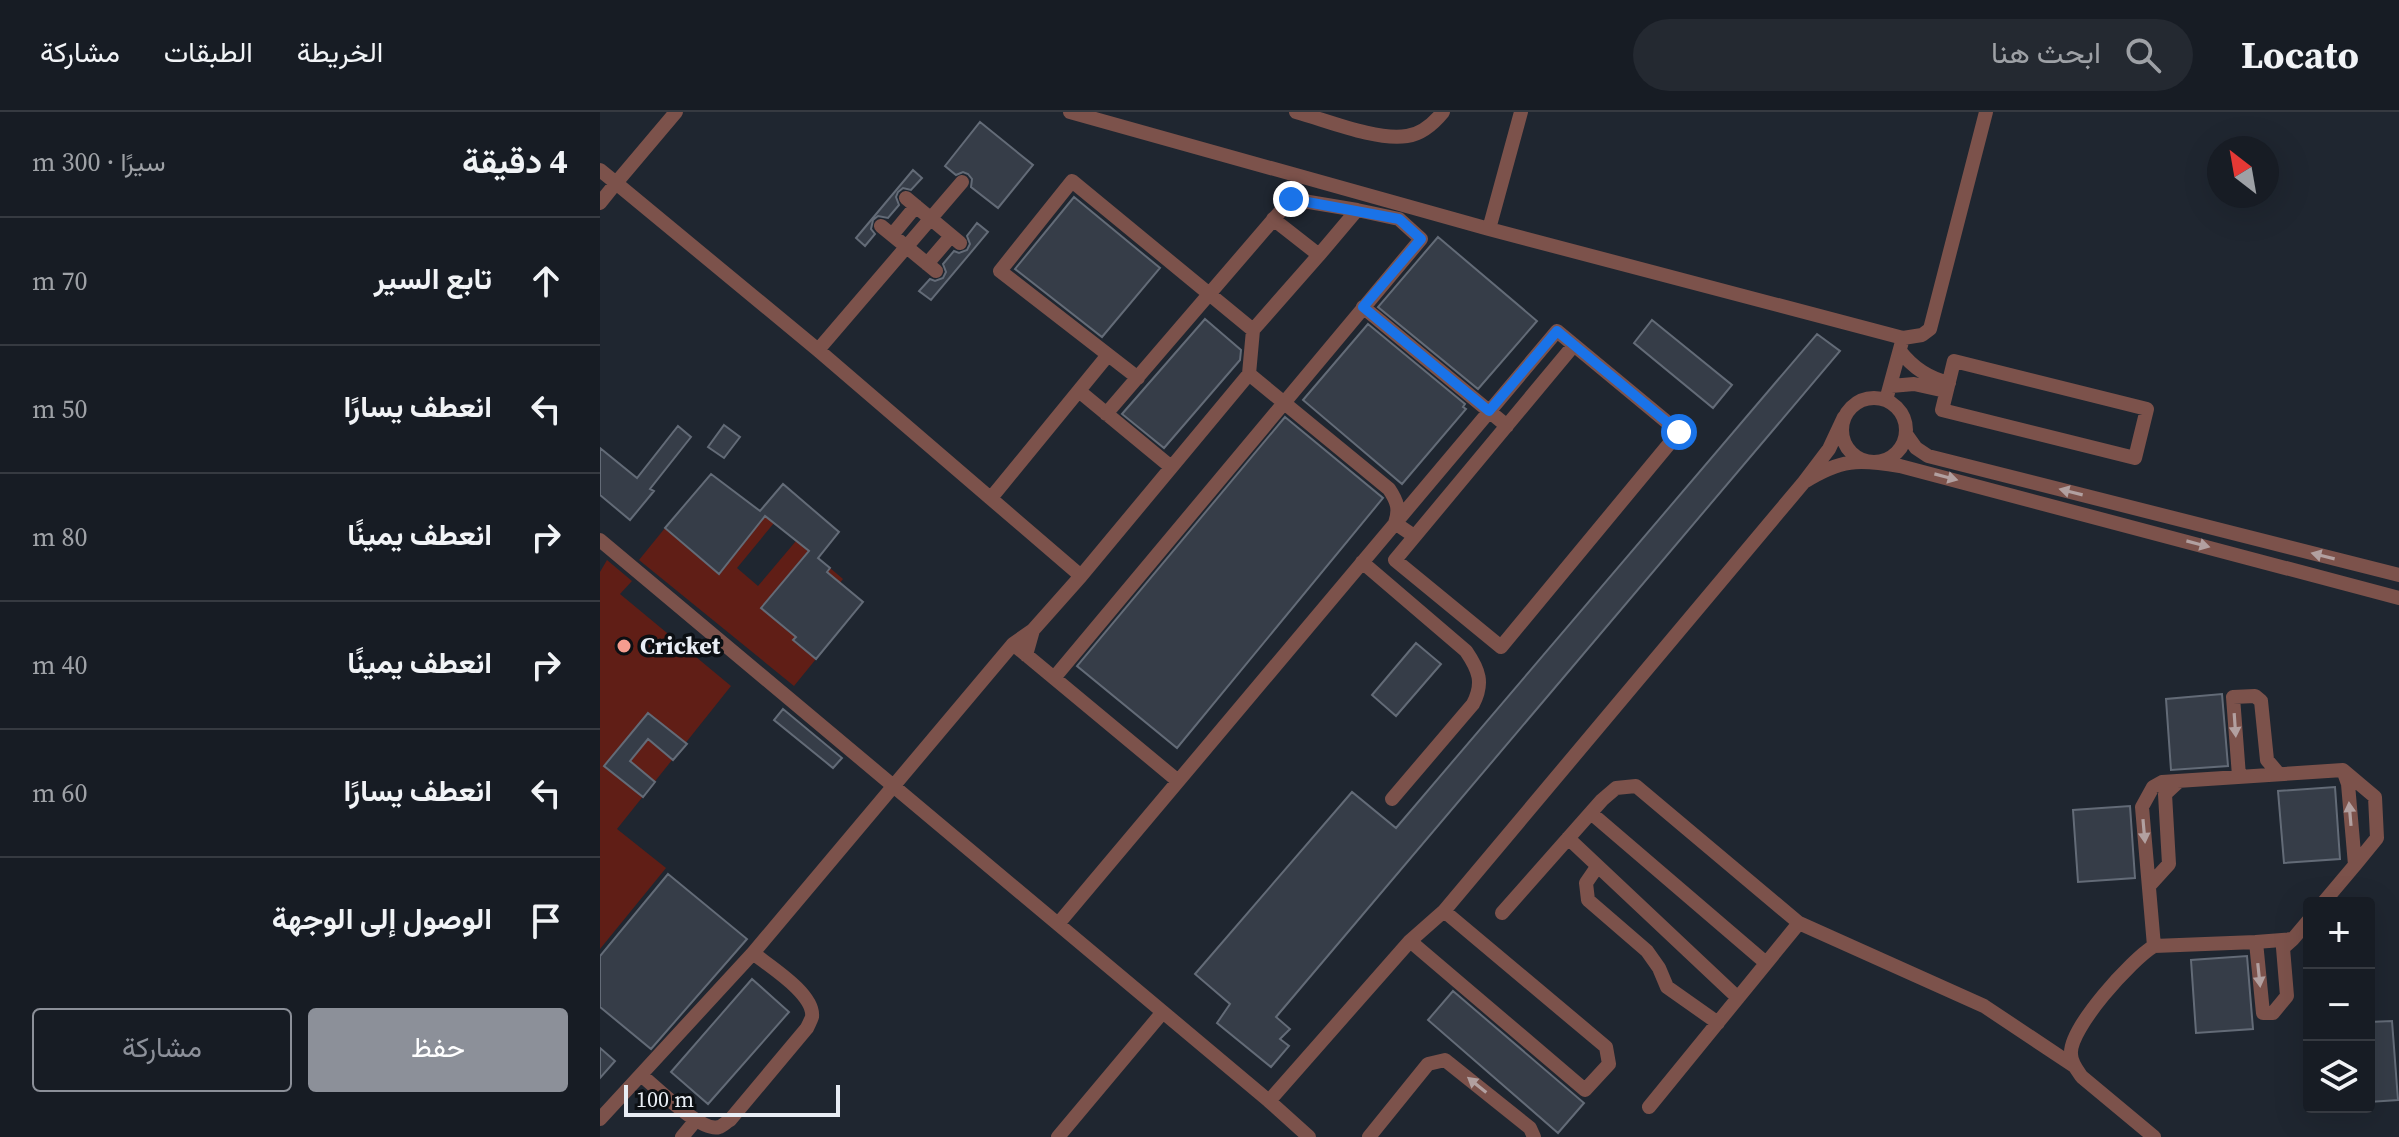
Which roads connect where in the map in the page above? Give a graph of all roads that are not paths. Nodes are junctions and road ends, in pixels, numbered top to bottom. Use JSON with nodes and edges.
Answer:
{"nodes":[{"id":1,"x":676,"y":112,"type":"edge"},
{"id":2,"x":1070,"y":112,"type":"edge"},
{"id":3,"x":1296,"y":112,"type":"edge"},
{"id":4,"x":1443,"y":112,"type":"edge"},
{"id":5,"x":1521,"y":112,"type":"edge"},
{"id":6,"x":1986,"y":112,"type":"edge"},
{"id":7,"x":600,"y":170,"type":"edge"},
{"id":8,"x":962,"y":182,"type":"dead end"},
{"id":9,"x":616,"y":183,"type":"junction"},
{"id":10,"x":600,"y":203,"type":"edge"},
{"id":11,"x":1357,"y":210,"type":"junction"},
{"id":12,"x":931,"y":219,"type":"junction"},
{"id":13,"x":1273,"y":219,"type":"junction"},
{"id":14,"x":1489,"y":229,"type":"junction"},
{"id":15,"x":907,"y":247,"type":"junction"},
{"id":16,"x":1319,"y":255,"type":"junction"},
{"id":17,"x":1209,"y":294,"type":"junction"},
{"id":18,"x":1363,"y":307,"type":"junction"},
{"id":19,"x":1253,"y":330,"type":"junction"},
{"id":20,"x":1902,"y":344,"type":"junction"},
{"id":21,"x":1574,"y":345,"type":"junction"},
{"id":22,"x":818,"y":350,"type":"junction"},
{"id":23,"x":1108,"y":355,"type":"junction"},
{"id":24,"x":1249,"y":374,"type":"junction"},
{"id":25,"x":1138,"y":378,"type":"junction"},
{"id":26,"x":1948,"y":387,"type":"junction"},
{"id":27,"x":1079,"y":391,"type":"junction"},
{"id":28,"x":1888,"y":393,"type":"junction"},
{"id":29,"x":1284,"y":402,"type":"junction"},
{"id":30,"x":1489,"y":411,"type":"junction"},
{"id":31,"x":1106,"y":414,"type":"junction"},
{"id":32,"x":1844,"y":417,"type":"junction"},
{"id":33,"x":1507,"y":426,"type":"junction"},
{"id":34,"x":1906,"y":434,"type":"junction"},
{"id":35,"x":1870,"y":463,"type":"junction"},
{"id":36,"x":1171,"y":467,"type":"junction"},
{"id":37,"x":1804,"y":482,"type":"junction"},
{"id":38,"x":991,"y":498,"type":"junction"},
{"id":39,"x":1395,"y":523,"type":"junction"},
{"id":40,"x":1414,"y":536,"type":"junction"},
{"id":41,"x":600,"y":540,"type":"edge"},
{"id":42,"x":1362,"y":562,"type":"junction"},
{"id":43,"x":2399,"y":575,"type":"edge"},
{"id":44,"x":1081,"y":576,"type":"junction"},
{"id":45,"x":2399,"y":598,"type":"edge"},
{"id":46,"x":1033,"y":630,"type":"junction"},
{"id":47,"x":1013,"y":644,"type":"junction"},
{"id":48,"x":1026,"y":655,"type":"junction"},
{"id":49,"x":1054,"y":678,"type":"junction"},
{"id":50,"x":2343,"y":770,"type":"junction"},
{"id":51,"x":2278,"y":773,"type":"junction"},
{"id":52,"x":2239,"y":776,"type":"junction"},
{"id":53,"x":1178,"y":781,"type":"junction"},
{"id":54,"x":2179,"y":781,"type":"junction"},
{"id":55,"x":894,"y":785,"type":"junction"},
{"id":56,"x":1392,"y":799,"type":"dead end"},
{"id":57,"x":1591,"y":813,"type":"junction"},
{"id":58,"x":1568,"y":838,"type":"junction"},
{"id":59,"x":2355,"y":865,"type":"junction"},
{"id":60,"x":1597,"y":867,"type":"junction"},
{"id":61,"x":2149,"y":886,"type":"junction"},
{"id":62,"x":2328,"y":897,"type":"edge"},
{"id":63,"x":1444,"y":911,"type":"junction"},
{"id":64,"x":1502,"y":913,"type":"dead end"},
{"id":65,"x":1799,"y":923,"type":"junction"},
{"id":66,"x":1058,"y":924,"type":"junction"},
{"id":67,"x":2303,"y":927,"type":"edge"},
{"id":68,"x":2293,"y":939,"type":"junction"},
{"id":69,"x":1410,"y":941,"type":"junction"},
{"id":70,"x":2256,"y":942,"type":"junction"},
{"id":71,"x":2154,"y":946,"type":"junction"},
{"id":72,"x":753,"y":953,"type":"junction"},
{"id":73,"x":1766,"y":963,"type":"junction"},
{"id":74,"x":1738,"y":998,"type":"junction"},
{"id":75,"x":1162,"y":1013,"type":"junction"},
{"id":76,"x":1718,"y":1023,"type":"junction"},
{"id":77,"x":2074,"y":1066,"type":"junction"},
{"id":78,"x":641,"y":1075,"type":"junction"},
{"id":79,"x":1269,"y":1101,"type":"junction"},
{"id":80,"x":1649,"y":1107,"type":"dead end"},
{"id":81,"x":600,"y":1119,"type":"edge"},
{"id":82,"x":690,"y":1128,"type":"edge"},
{"id":83,"x":707,"y":1137,"type":"edge"},
{"id":84,"x":1058,"y":1137,"type":"edge"},
{"id":85,"x":1309,"y":1137,"type":"edge"},
{"id":86,"x":1369,"y":1137,"type":"edge"},
{"id":87,"x":1534,"y":1137,"type":"edge"},
{"id":88,"x":2154,"y":1137,"type":"edge"}],
"edges":[{"from":1,"to":9,"type":"lane"},
{"from":2,"to":14,"type":"lane"},
{"from":3,"to":4,"type":"lane"},
{"from":5,"to":14,"type":"lane"},
{"from":6,"to":20,"type":"lane"},
{"from":7,"to":9,"type":"lane"},
{"from":8,"to":12,"type":"lane"},
{"from":9,"to":10,"type":"lane"},
{"from":9,"to":22,"type":"lane"},
{"from":11,"to":13,"type":"lane"},
{"from":11,"to":16,"type":"lane"},
{"from":11,"to":18,"type":"lane"},
{"from":12,"to":15,"type":"lane"},
{"from":12,"to":15,"type":"lane"},
{"from":12,"to":15,"type":"lane"},
{"from":13,"to":16,"type":"lane"},
{"from":13,"to":17,"type":"lane"},
{"from":14,"to":20,"type":"lane"},
{"from":15,"to":22,"type":"lane"},
{"from":16,"to":19,"type":"lane"},
{"from":17,"to":19,"type":"lane"},
{"from":17,"to":23,"type":"lane"},
{"from":17,"to":25,"type":"lane"},
{"from":18,"to":29,"type":"lane"},
{"from":18,"to":30,"type":"lane"},
{"from":19,"to":24,"type":"lane"},
{"from":20,"to":26,"type":"lane"},
{"from":20,"to":28,"type":"lane"},
{"from":21,"to":30,"type":"lane"},
{"from":21,"to":33,"type":"lane"},
{"from":21,"to":40,"type":"lane"},
{"from":22,"to":38,"type":"lane"},
{"from":23,"to":25,"type":"lane"},
{"from":23,"to":27,"type":"lane"},
{"from":24,"to":29,"type":"lane"},
{"from":24,"to":36,"type":"lane"},
{"from":25,"to":31,"type":"lane"},
{"from":26,"to":26,"type":"lane"},
{"from":26,"to":28,"type":"lane"},
{"from":27,"to":31,"type":"lane"},
{"from":27,"to":38,"type":"lane"},
{"from":28,"to":32,"type":"lane"},
{"from":28,"to":34,"type":"lane"},
{"from":29,"to":39,"type":"lane"},
{"from":29,"to":49,"type":"lane"},
{"from":30,"to":33,"type":"lane"},
{"from":30,"to":39,"type":"lane"},
{"from":31,"to":36,"type":"lane"},
{"from":32,"to":35,"type":"lane"},
{"from":32,"to":37,"type":"lane"},
{"from":33,"to":40,"type":"lane"},
{"from":34,"to":35,"type":"lane"},
{"from":43,"to":34,"type":"lane","one_way":true},
{"from":35,"to":37,"type":"lane"},
{"from":35,"to":45,"type":"lane","one_way":true},
{"from":36,"to":44,"type":"lane"},
{"from":37,"to":63,"type":"lane"},
{"from":38,"to":44,"type":"lane"},
{"from":39,"to":40,"type":"lane"},
{"from":39,"to":42,"type":"lane"},
{"from":41,"to":55,"type":"lane"},
{"from":42,"to":53,"type":"lane"},
{"from":42,"to":56,"type":"lane"},
{"from":44,"to":46,"type":"lane"},
{"from":46,"to":47,"type":"lane"},
{"from":46,"to":48,"type":"lane"},
{"from":47,"to":48,"type":"lane"},
{"from":47,"to":55,"type":"lane"},
{"from":48,"to":49,"type":"lane"},
{"from":49,"to":53,"type":"lane"},
{"from":50,"to":51,"type":"lane"},
{"from":59,"to":50,"type":"lane","one_way":true},
{"from":50,"to":59,"type":"lane"},
{"from":51,"to":52,"type":"lane"},
{"from":51,"to":52,"type":"lane","one_way":true},
{"from":52,"to":54,"type":"lane"},
{"from":53,"to":66,"type":"lane"},
{"from":54,"to":61,"type":"lane"},
{"from":54,"to":61,"type":"lane","one_way":true},
{"from":55,"to":66,"type":"lane"},
{"from":55,"to":72,"type":"lane"},
{"from":57,"to":58,"type":"lane"},
{"from":57,"to":65,"type":"lane"},
{"from":57,"to":73,"type":"lane"},
{"from":58,"to":60,"type":"lane"},
{"from":58,"to":64,"type":"lane"},
{"from":59,"to":62,"type":"lane"},
{"from":60,"to":74,"type":"lane"},
{"from":60,"to":76,"type":"lane"},
{"from":61,"to":71,"type":"lane"},
{"from":63,"to":69,"type":"lane"},
{"from":63,"to":69,"type":"lane"},
{"from":65,"to":73,"type":"lane"},
{"from":65,"to":77,"type":"lane"},
{"from":66,"to":75,"type":"lane"},
{"from":67,"to":68,"type":"lane"},
{"from":68,"to":70,"type":"lane"},
{"from":70,"to":68,"type":"lane","one_way":true},
{"from":69,"to":79,"type":"lane"},
{"from":70,"to":71,"type":"lane"},
{"from":71,"to":77,"type":"lane"},
{"from":72,"to":78,"type":"lane"},
{"from":72,"to":82,"type":"lane"},
{"from":73,"to":74,"type":"lane"},
{"from":74,"to":76,"type":"lane"},
{"from":75,"to":79,"type":"lane"},
{"from":75,"to":84,"type":"lane"},
{"from":76,"to":80,"type":"lane"},
{"from":77,"to":88,"type":"lane"},
{"from":78,"to":81,"type":"lane"},
{"from":78,"to":82,"type":"lane"},
{"from":79,"to":85,"type":"lane"},
{"from":82,"to":83,"type":"lane"},
{"from":87,"to":86,"type":"lane","one_way":true}]}
